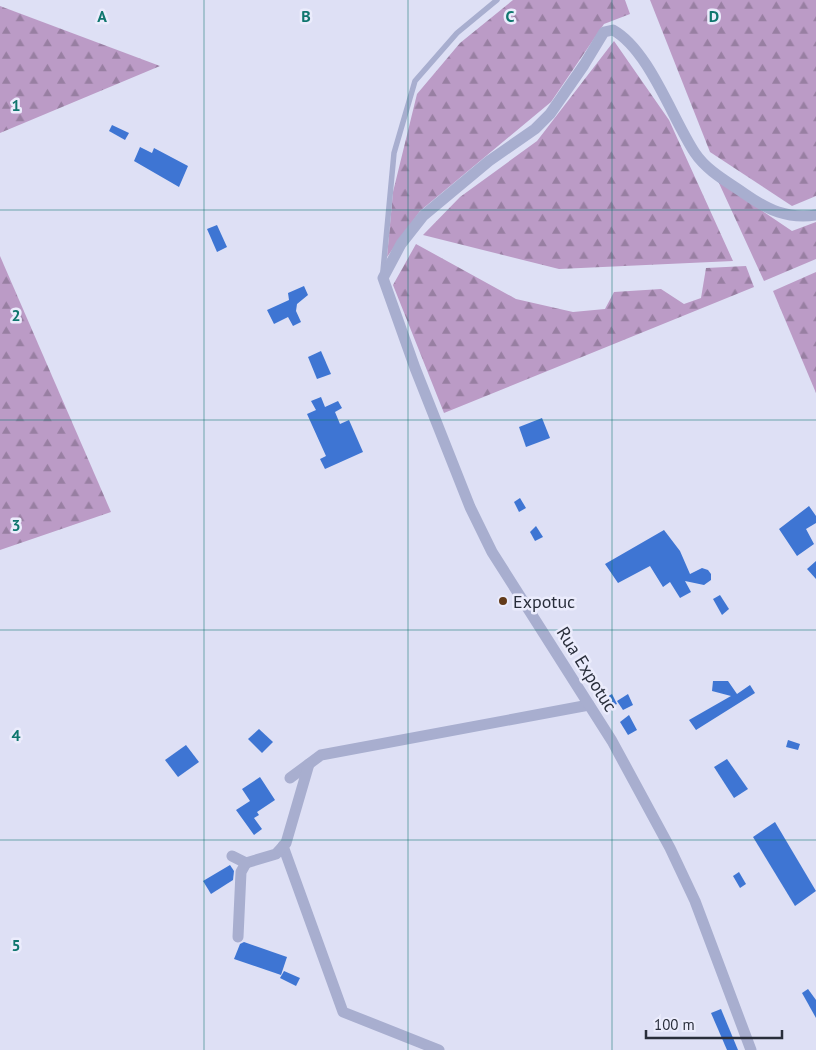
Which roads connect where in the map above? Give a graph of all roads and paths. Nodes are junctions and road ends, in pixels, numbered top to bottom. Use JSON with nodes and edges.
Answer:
{"nodes":[{"id":1,"x":497,"y":0,"type":"edge"},
{"id":2,"x":816,"y":215,"type":"edge"},
{"id":3,"x":383,"y":278,"type":"junction"},
{"id":4,"x":589,"y":705,"type":"junction"},
{"id":5,"x":309,"y":764,"type":"junction"},
{"id":6,"x":290,"y":778,"type":"dead end"},
{"id":7,"x":284,"y":846,"type":"junction"},
{"id":8,"x":232,"y":856,"type":"dead end"},
{"id":9,"x":246,"y":863,"type":"junction"},
{"id":10,"x":238,"y":937,"type":"dead end"},
{"id":11,"x":439,"y":1050,"type":"edge"},
{"id":12,"x":752,"y":1050,"type":"edge"}],
"edges":[{"from":1,"to":3,"type":"lane"},
{"from":2,"to":3,"type":"street"},
{"from":3,"to":4,"type":"street","name":"Rua Expotuc"},
{"from":4,"to":5,"type":"street"},
{"from":4,"to":12,"type":"street","name":"Rua Expotuc"},
{"from":5,"to":6,"type":"street"},
{"from":5,"to":7,"type":"street"},
{"from":7,"to":9,"type":"street"},
{"from":7,"to":11,"type":"street"},
{"from":8,"to":9,"type":"street"},
{"from":9,"to":10,"type":"street"}]}
